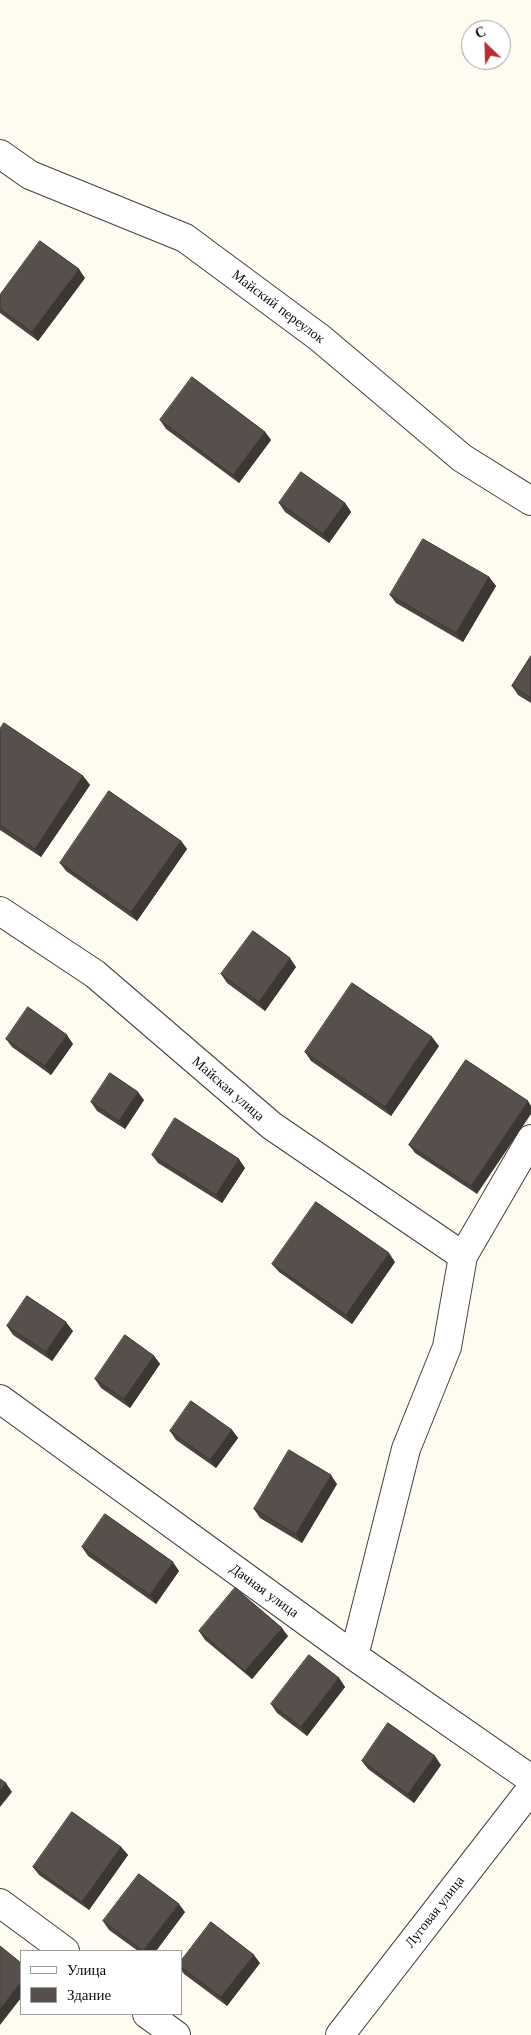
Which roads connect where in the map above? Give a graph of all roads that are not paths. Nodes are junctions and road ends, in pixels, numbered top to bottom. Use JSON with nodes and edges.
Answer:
{"nodes":[{"id":1,"x":0,"y":154,"type":"edge"},
{"id":2,"x":531,"y":501,"type":"edge"},
{"id":3,"x":0,"y":911,"type":"edge"},
{"id":4,"x":531,"y":1139,"type":"edge"},
{"id":5,"x":464,"y":1256,"type":"junction"},
{"id":6,"x":0,"y":1399,"type":"edge"},
{"id":7,"x":354,"y":1656,"type":"junction"},
{"id":8,"x":531,"y":1779,"type":"edge"},
{"id":9,"x":531,"y":1790,"type":"edge"},
{"id":10,"x":0,"y":1903,"type":"edge"},
{"id":11,"x":63,"y":1950,"type":"edge"},
{"id":12,"x":148,"y":2015,"type":"edge"},
{"id":13,"x":176,"y":2035,"type":"edge"},
{"id":14,"x":340,"y":2035,"type":"edge"}],
"edges":[{"from":1,"to":2,"type":"street","name":"Майский переулок"},
{"from":3,"to":5,"type":"street","name":"Майская улица"},
{"from":4,"to":5,"type":"street"},
{"from":5,"to":7,"type":"street"},
{"from":6,"to":7,"type":"street","name":"Дачная улица"},
{"from":7,"to":8,"type":"street","name":"Дачная улица"},
{"from":9,"to":14,"type":"street","name":"Луговая улица"},
{"from":10,"to":11,"type":"street"},
{"from":12,"to":13,"type":"street"}]}
